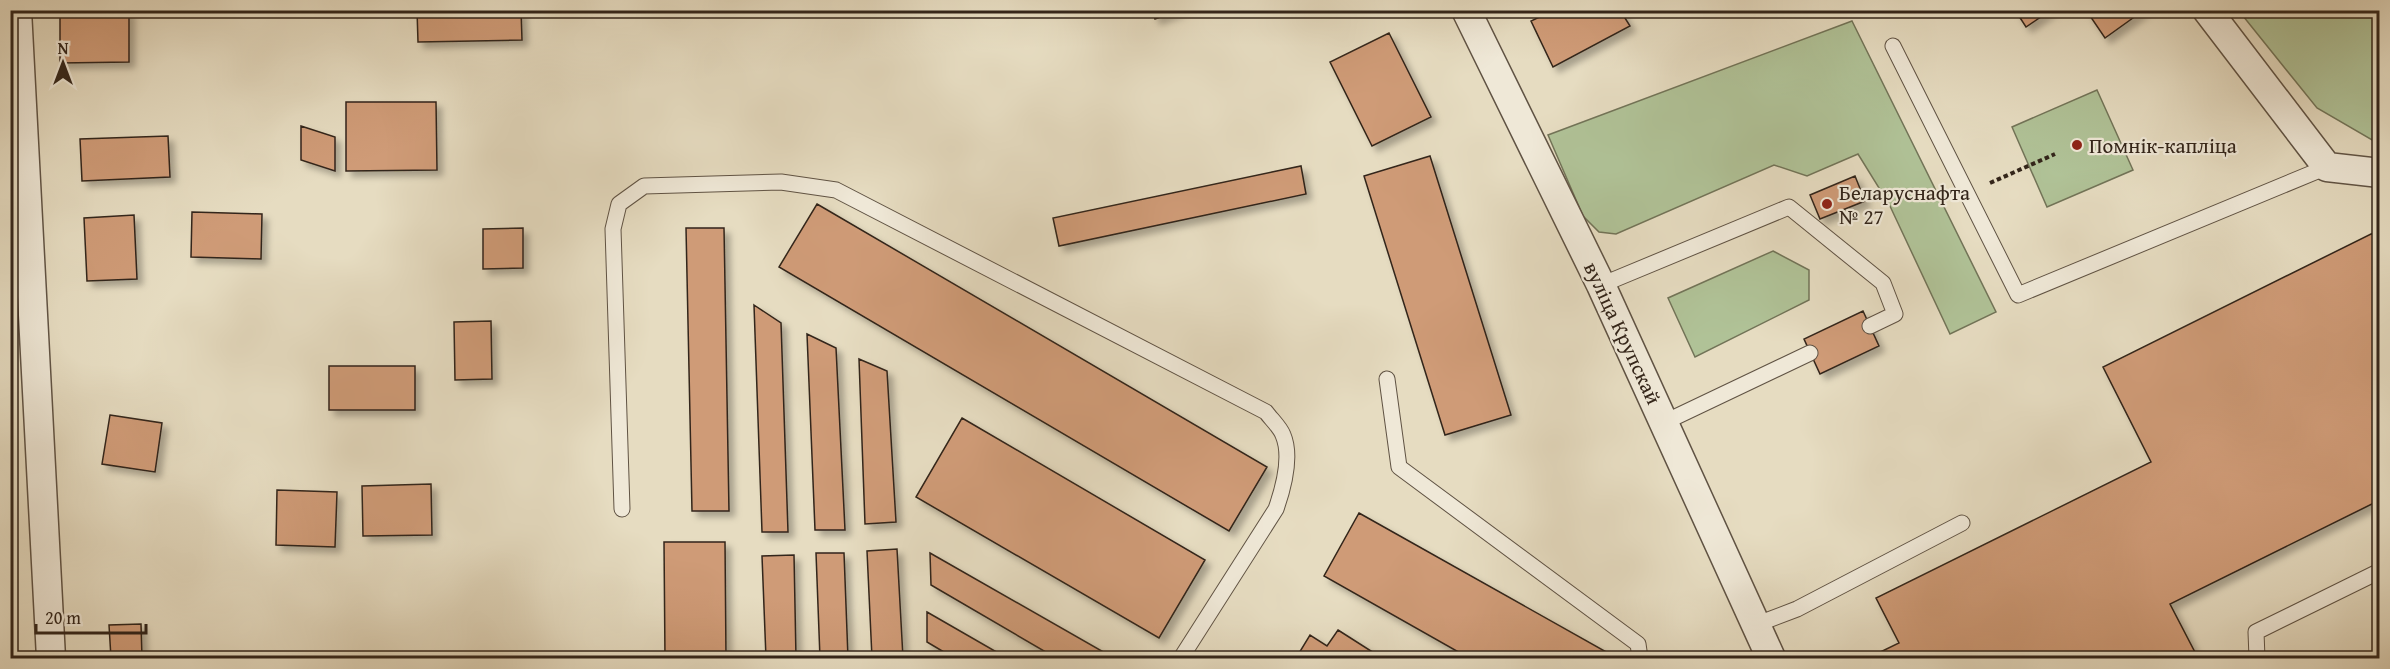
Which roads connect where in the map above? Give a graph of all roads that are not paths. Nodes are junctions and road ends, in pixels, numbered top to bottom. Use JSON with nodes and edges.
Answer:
{"nodes":[{"id":1,"x":16,"y":10,"type":"edge"},
{"id":2,"x":1466,"y":10,"type":"edge"},
{"id":3,"x":2207,"y":10,"type":"edge"},
{"id":4,"x":1893,"y":46,"type":"dead end"},
{"id":5,"x":2327,"y":167,"type":"junction"},
{"id":6,"x":2379,"y":173,"type":"edge"},
{"id":7,"x":1601,"y":285,"type":"junction"},
{"id":8,"x":1870,"y":326,"type":"dead end"},
{"id":9,"x":1810,"y":352,"type":"dead end"},
{"id":10,"x":1387,"y":379,"type":"dead end"},
{"id":11,"x":1665,"y":422,"type":"junction"},
{"id":12,"x":622,"y":509,"type":"dead end"},
{"id":13,"x":1962,"y":523,"type":"dead end"},
{"id":14,"x":2379,"y":571,"type":"edge"},
{"id":15,"x":1755,"y":625,"type":"junction"},
{"id":16,"x":51,"y":658,"type":"edge"},
{"id":17,"x":1180,"y":658,"type":"edge"},
{"id":18,"x":1640,"y":658,"type":"edge"},
{"id":19,"x":1771,"y":658,"type":"edge"},
{"id":20,"x":2258,"y":658,"type":"edge"}],
"edges":[{"from":1,"to":16,"type":"street"},
{"from":2,"to":7,"type":"street","name":"вуліца Крупскай"},
{"from":3,"to":5,"type":"street"},
{"from":4,"to":5,"type":"lane"},
{"from":5,"to":6,"type":"street"},
{"from":7,"to":8,"type":"lane"},
{"from":7,"to":11,"type":"street","name":"вуліца Крупскай"},
{"from":9,"to":11,"type":"lane"},
{"from":10,"to":18,"type":"lane"},
{"from":11,"to":15,"type":"street","name":"вуліца Крупскай"},
{"from":12,"to":17,"type":"lane"},
{"from":13,"to":15,"type":"lane"},
{"from":14,"to":20,"type":"lane"},
{"from":15,"to":19,"type":"street","name":"вуліца Крупскай"}]}
